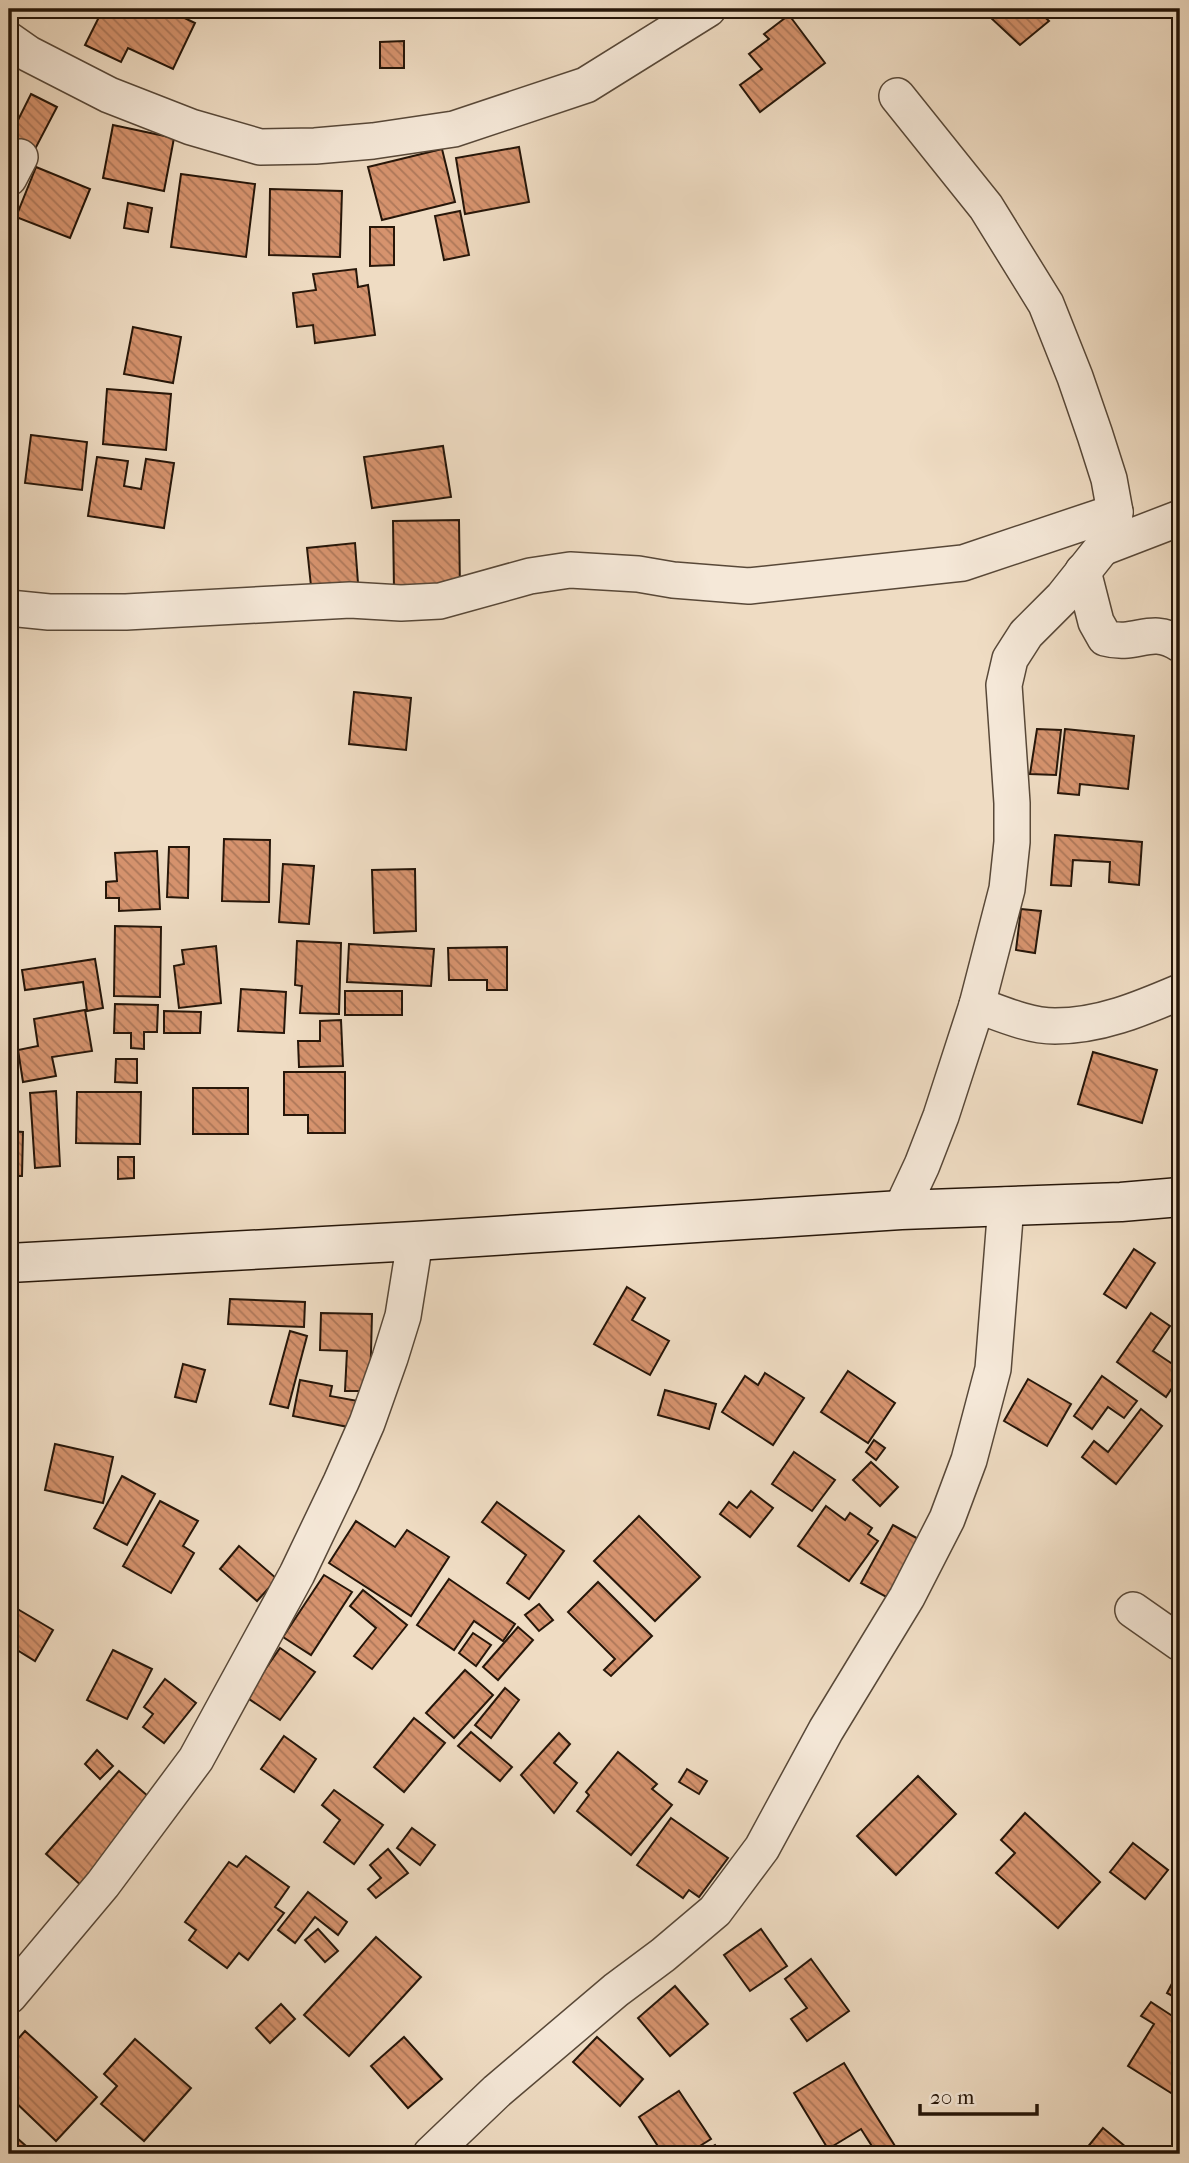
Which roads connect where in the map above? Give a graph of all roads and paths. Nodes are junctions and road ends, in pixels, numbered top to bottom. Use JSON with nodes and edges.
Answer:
{"nodes":[{"id":1,"x":708,"y":9,"type":"edge"},
{"id":2,"x":9,"y":40,"type":"edge"},
{"id":3,"x":897,"y":96,"type":"dead end"},
{"id":4,"x":1115,"y":512,"type":"junction"},
{"id":5,"x":1180,"y":518,"type":"edge"},
{"id":6,"x":1093,"y":560,"type":"junction"},
{"id":7,"x":9,"y":608,"type":"edge"},
{"id":8,"x":1180,"y":645,"type":"edge"},
{"id":9,"x":1180,"y":992,"type":"edge"},
{"id":10,"x":977,"y":1005,"type":"junction"},
{"id":11,"x":1180,"y":1198,"type":"edge"},
{"id":12,"x":1006,"y":1205,"type":"junction"},
{"id":13,"x":901,"y":1210,"type":"junction"},
{"id":14,"x":415,"y":1241,"type":"junction"},
{"id":15,"x":9,"y":1263,"type":"edge"},
{"id":16,"x":1133,"y":1610,"type":"dead end"},
{"id":17,"x":1180,"y":1643,"type":"edge"},
{"id":18,"x":9,"y":1996,"type":"edge"},
{"id":19,"x":431,"y":2154,"type":"edge"}],
"edges":[{"from":1,"to":2,"type":"street"},
{"from":3,"to":4,"type":"street"},
{"from":4,"to":6,"type":"street"},
{"from":4,"to":7,"type":"street"},
{"from":5,"to":6,"type":"street"},
{"from":6,"to":8,"type":"street"},
{"from":6,"to":10,"type":"street"},
{"from":9,"to":10,"type":"street"},
{"from":10,"to":13,"type":"street"},
{"from":11,"to":12,"type":"street"},
{"from":12,"to":13,"type":"street"},
{"from":12,"to":19,"type":"street"},
{"from":13,"to":14,"type":"street"},
{"from":14,"to":15,"type":"street"},
{"from":14,"to":18,"type":"street"},
{"from":16,"to":17,"type":"street"}]}
